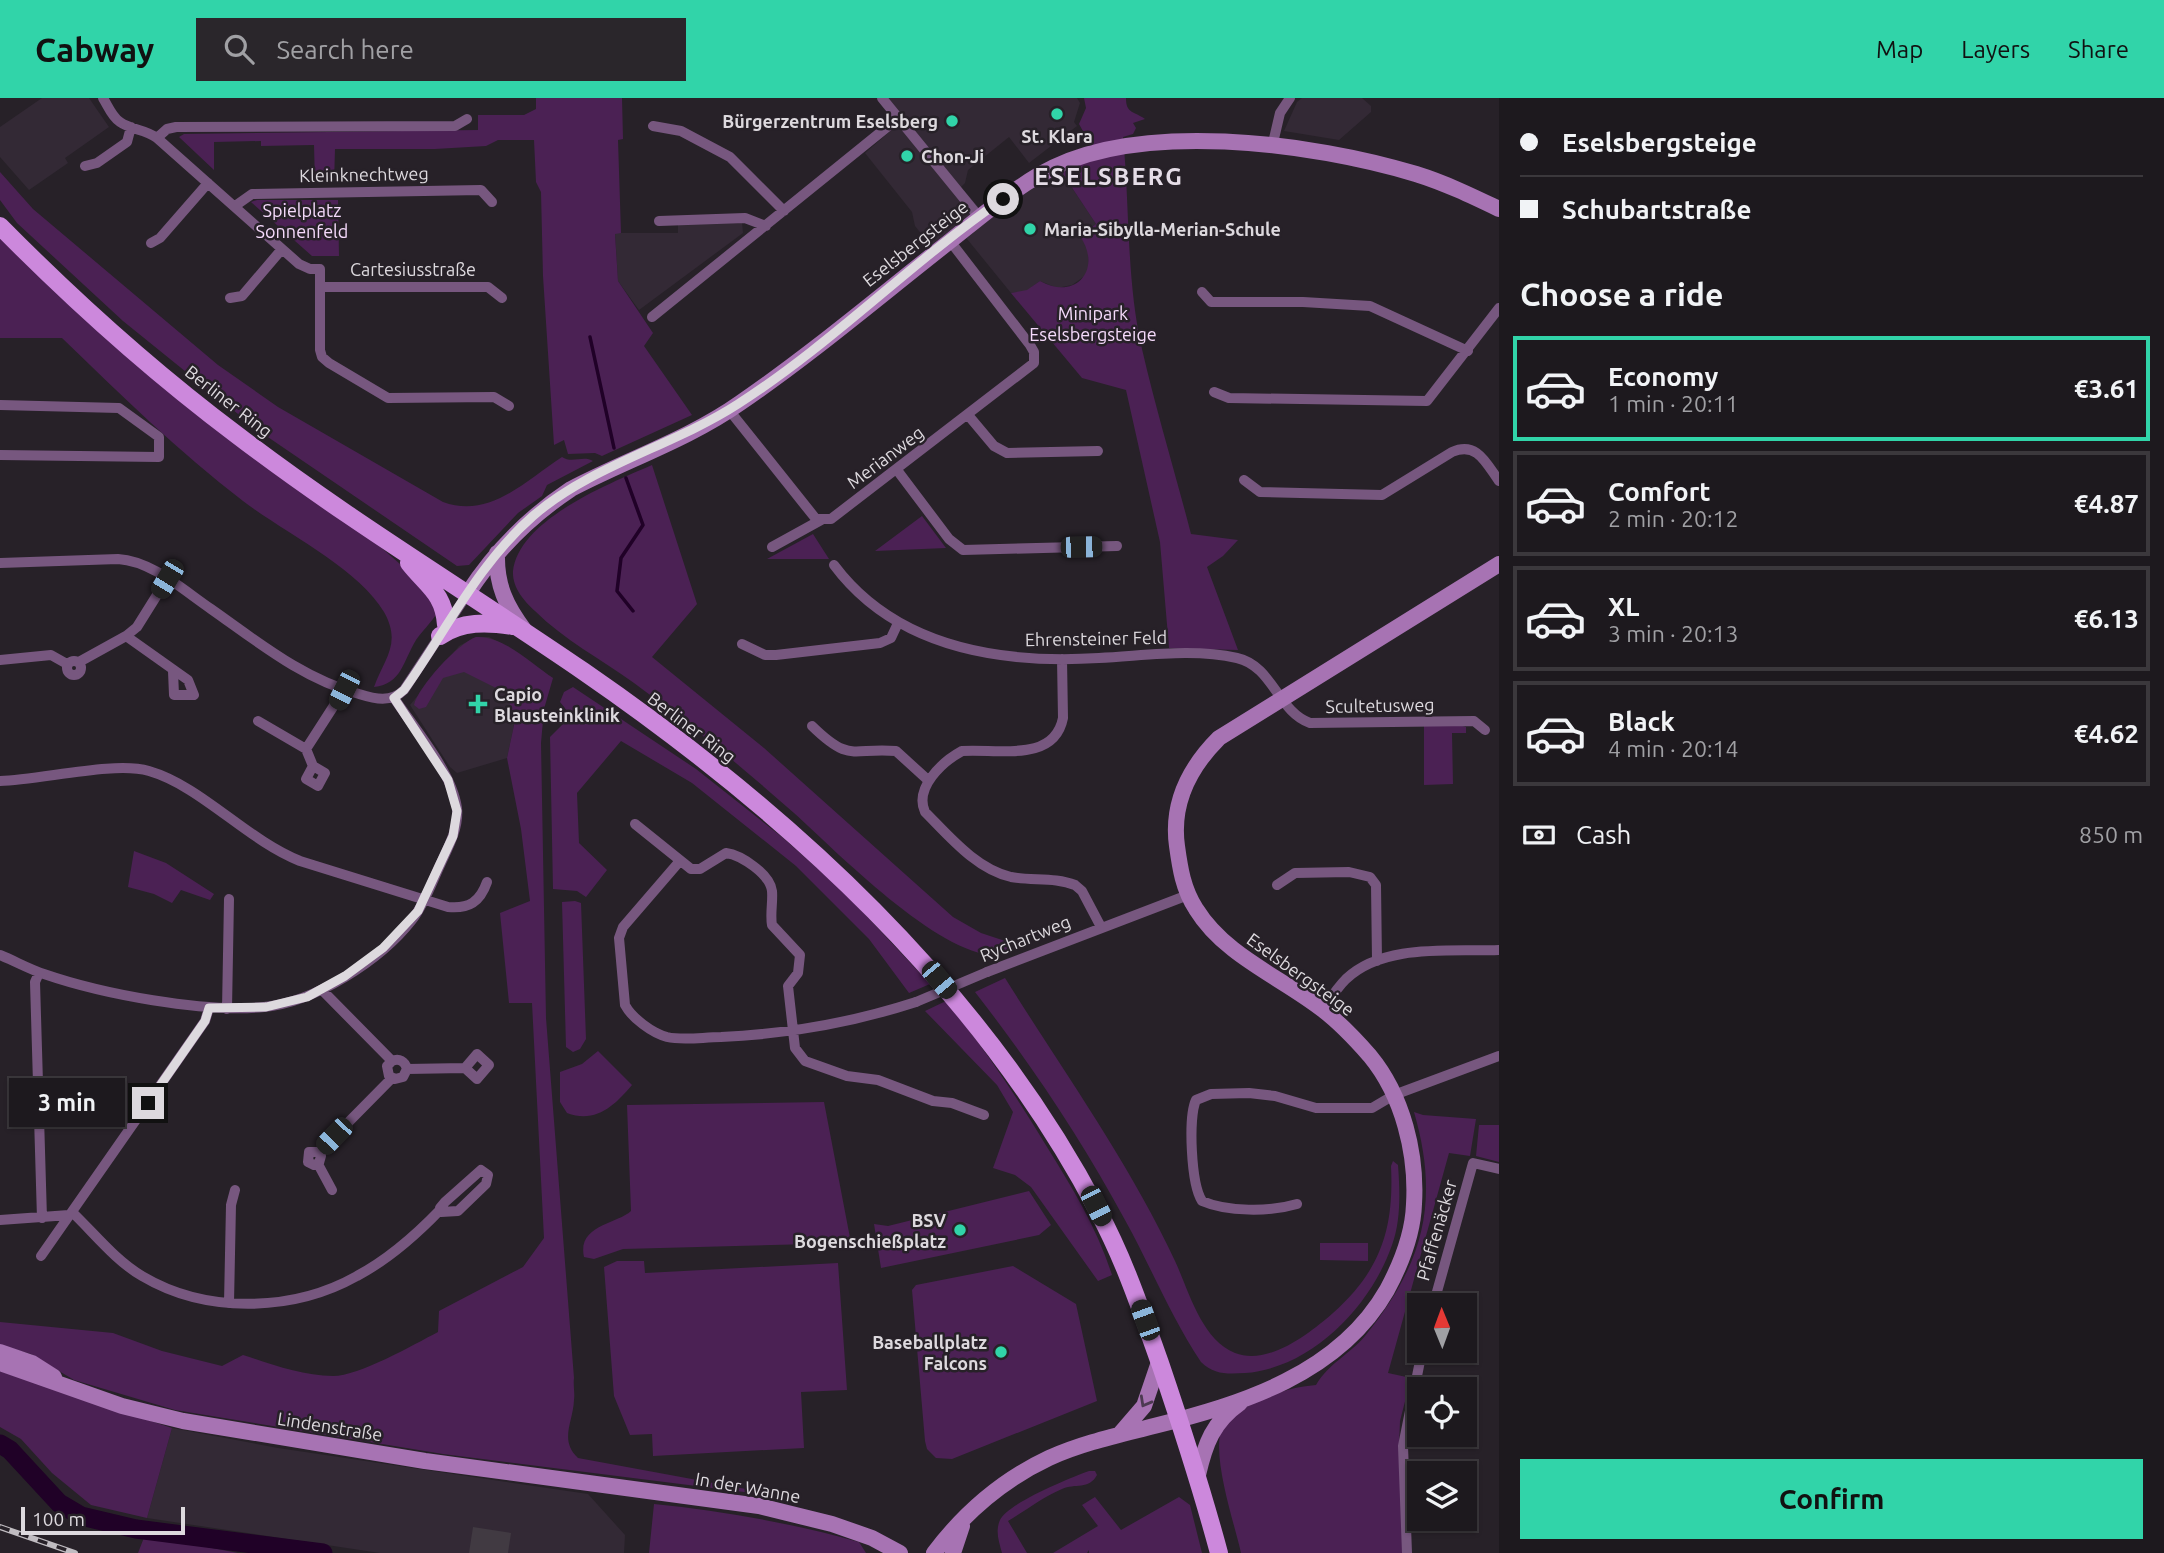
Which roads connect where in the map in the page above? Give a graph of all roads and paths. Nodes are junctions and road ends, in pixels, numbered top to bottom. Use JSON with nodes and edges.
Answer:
{"nodes":[{"id":1,"x":103,"y":98,"type":"edge"},
{"id":2,"x":882,"y":98,"type":"edge"},
{"id":3,"x":1290,"y":98,"type":"edge"},
{"id":4,"x":467,"y":119,"type":"dead end"},
{"id":5,"x":897,"y":119,"type":"junction"},
{"id":6,"x":653,"y":125,"type":"dead end"},
{"id":7,"x":131,"y":127,"type":"junction"},
{"id":8,"x":158,"y":138,"type":"junction"},
{"id":9,"x":1272,"y":147,"type":"junction"},
{"id":10,"x":85,"y":166,"type":"dead end"},
{"id":11,"x":208,"y":183,"type":"junction"},
{"id":12,"x":492,"y":202,"type":"dead end"},
{"id":13,"x":235,"y":206,"type":"junction"},
{"id":14,"x":1499,"y":209,"type":"edge"},
{"id":15,"x":784,"y":211,"type":"junction"},
{"id":16,"x":979,"y":218,"type":"junction"},
{"id":17,"x":659,"y":221,"type":"dead end"},
{"id":18,"x":0,"y":226,"type":"edge"},
{"id":19,"x":766,"y":226,"type":"junction"},
{"id":20,"x":950,"y":241,"type":"junction"},
{"id":21,"x":151,"y":243,"type":"dead end"},
{"id":22,"x":282,"y":248,"type":"junction"},
{"id":23,"x":320,"y":287,"type":"junction"},
{"id":24,"x":1202,"y":292,"type":"dead end"},
{"id":25,"x":230,"y":298,"type":"dead end"},
{"id":26,"x":502,"y":298,"type":"dead end"},
{"id":27,"x":1499,"y":308,"type":"edge"},
{"id":28,"x":652,"y":317,"type":"dead end"},
{"id":29,"x":1468,"y":351,"type":"junction"},
{"id":30,"x":1214,"y":392,"type":"dead end"},
{"id":31,"x":0,"y":405,"type":"edge"},
{"id":32,"x":509,"y":406,"type":"dead end"},
{"id":33,"x":729,"y":410,"type":"junction"},
{"id":34,"x":968,"y":415,"type":"junction"},
{"id":35,"x":1098,"y":451,"type":"dead end"},
{"id":36,"x":0,"y":455,"type":"edge"},
{"id":37,"x":897,"y":470,"type":"junction"},
{"id":38,"x":1244,"y":480,"type":"dead end"},
{"id":39,"x":1499,"y":481,"type":"edge"},
{"id":40,"x":821,"y":520,"type":"junction"},
{"id":41,"x":1116,"y":546,"type":"dead end"},
{"id":42,"x":772,"y":547,"type":"dead end"},
{"id":43,"x":398,"y":549,"type":"junction"},
{"id":44,"x":497,"y":553,"type":"junction"},
{"id":45,"x":0,"y":563,"type":"edge"},
{"id":46,"x":1499,"y":564,"type":"edge"},
{"id":47,"x":834,"y":565,"type":"dead end"},
{"id":48,"x":167,"y":579,"type":"junction"},
{"id":49,"x":468,"y":593,"type":"junction"},
{"id":50,"x":898,"y":623,"type":"junction"},
{"id":51,"x":522,"y":630,"type":"junction"},
{"id":52,"x":443,"y":631,"type":"junction"},
{"id":53,"x":126,"y":636,"type":"junction"},
{"id":54,"x":742,"y":644,"type":"dead end"},
{"id":55,"x":1062,"y":659,"type":"junction"},
{"id":56,"x":0,"y":660,"type":"edge"},
{"id":57,"x":173,"y":671,"type":"dead end"},
{"id":58,"x":344,"y":690,"type":"junction"},
{"id":59,"x":394,"y":698,"type":"junction"},
{"id":60,"x":1283,"y":698,"type":"junction"},
{"id":61,"x":258,"y":721,"type":"dead end"},
{"id":62,"x":813,"y":726,"type":"dead end"},
{"id":63,"x":1485,"y":730,"type":"dead end"},
{"id":64,"x":306,"y":749,"type":"junction"},
{"id":65,"x":313,"y":766,"type":"dead end"},
{"id":66,"x":0,"y":781,"type":"edge"},
{"id":67,"x":929,"y":781,"type":"junction"},
{"id":68,"x":635,"y":824,"type":"dead end"},
{"id":69,"x":679,"y":862,"type":"junction"},
{"id":70,"x":487,"y":882,"type":"dead end"},
{"id":71,"x":1277,"y":885,"type":"dead end"},
{"id":72,"x":1188,"y":895,"type":"junction"},
{"id":73,"x":229,"y":900,"type":"dead end"},
{"id":74,"x":424,"y":901,"type":"junction"},
{"id":75,"x":1101,"y":927,"type":"junction"},
{"id":76,"x":1499,"y":950,"type":"edge"},
{"id":77,"x":0,"y":955,"type":"edge"},
{"id":78,"x":1377,"y":961,"type":"junction"},
{"id":79,"x":39,"y":973,"type":"junction"},
{"id":80,"x":322,"y":990,"type":"junction"},
{"id":81,"x":209,"y":1008,"type":"junction"},
{"id":82,"x":227,"y":1009,"type":"junction"},
{"id":83,"x":1323,"y":1009,"type":"junction"},
{"id":84,"x":793,"y":1032,"type":"junction"},
{"id":85,"x":1499,"y":1056,"type":"edge"},
{"id":86,"x":392,"y":1061,"type":"junction"},
{"id":87,"x":465,"y":1068,"type":"dead end"},
{"id":88,"x":407,"y":1069,"type":"junction"},
{"id":89,"x":392,"y":1078,"type":"junction"},
{"id":90,"x":1394,"y":1095,"type":"junction"},
{"id":91,"x":984,"y":1115,"type":"dead end"},
{"id":92,"x":1499,"y":1169,"type":"edge"},
{"id":93,"x":235,"y":1190,"type":"dead end"},
{"id":94,"x":332,"y":1190,"type":"dead end"},
{"id":95,"x":1297,"y":1204,"type":"dead end"},
{"id":96,"x":440,"y":1210,"type":"junction"},
{"id":97,"x":71,"y":1213,"type":"junction"},
{"id":98,"x":42,"y":1218,"type":"junction"},
{"id":99,"x":0,"y":1220,"type":"edge"},
{"id":100,"x":41,"y":1256,"type":"dead end"},
{"id":101,"x":1437,"y":1293,"type":"edge"},
{"id":102,"x":229,"y":1303,"type":"junction"},
{"id":103,"x":0,"y":1352,"type":"edge"},
{"id":104,"x":0,"y":1363,"type":"edge"},
{"id":105,"x":1159,"y":1363,"type":"junction"},
{"id":106,"x":1420,"y":1363,"type":"edge"},
{"id":107,"x":74,"y":1390,"type":"junction"},
{"id":108,"x":1258,"y":1394,"type":"junction"},
{"id":109,"x":1180,"y":1419,"type":"junction"},
{"id":110,"x":1118,"y":1435,"type":"junction"},
{"id":111,"x":1198,"y":1475,"type":"junction"},
{"id":112,"x":583,"y":1483,"type":"joint"},
{"id":113,"x":972,"y":1509,"type":"junction"},
{"id":114,"x":900,"y":1553,"type":"edge"},
{"id":115,"x":934,"y":1553,"type":"edge"},
{"id":116,"x":954,"y":1553,"type":"edge"},
{"id":117,"x":1219,"y":1553,"type":"edge"},
{"id":118,"x":1407,"y":1553,"type":"edge"}],
"edges":[{"from":1,"to":7,"type":"street"},
{"from":2,"to":5,"type":"street"},
{"from":3,"to":9,"type":"street"},
{"from":4,"to":8,"type":"street"},
{"from":5,"to":15,"type":"street"},
{"from":5,"to":16,"type":"street"},
{"from":6,"to":15,"type":"street"},
{"from":7,"to":8,"type":"street"},
{"from":7,"to":10,"type":"street"},
{"from":8,"to":11,"type":"street"},
{"from":9,"to":14,"type":"street","name":"Eselsbergsteige"},
{"from":9,"to":16,"type":"street","name":"Eselsbergsteige"},
{"from":11,"to":13,"type":"street"},
{"from":11,"to":21,"type":"street"},
{"from":12,"to":13,"type":"street","name":"Kleinknechtweg"},
{"from":13,"to":22,"type":"street"},
{"from":15,"to":19,"type":"street"},
{"from":16,"to":20,"type":"street","name":"Eselsbergsteige"},
{"from":17,"to":19,"type":"street"},
{"from":18,"to":43,"type":"main road","name":"Berliner Ring"},
{"from":19,"to":28,"type":"street"},
{"from":20,"to":33,"type":"street","name":"Eselsbergsteige"},
{"from":20,"to":34,"type":"street","name":"Merianweg"},
{"from":22,"to":23,"type":"street"},
{"from":22,"to":25,"type":"street"},
{"from":23,"to":26,"type":"street","name":"Cartesiusstraße"},
{"from":23,"to":32,"type":"street"},
{"from":24,"to":29,"type":"street"},
{"from":27,"to":29,"type":"street"},
{"from":29,"to":30,"type":"street"},
{"from":31,"to":36,"type":"street"},
{"from":33,"to":40,"type":"street"},
{"from":33,"to":44,"type":"street","name":"Eselsbergsteige"},
{"from":34,"to":35,"type":"street"},
{"from":34,"to":37,"type":"street","name":"Merianweg"},
{"from":37,"to":40,"type":"street","name":"Merianweg"},
{"from":37,"to":41,"type":"street"},
{"from":38,"to":39,"type":"street"},
{"from":40,"to":42,"type":"street","name":"Merianweg"},
{"from":43,"to":49,"type":"main road","name":"Berliner Ring"},
{"from":43,"to":52,"type":"main road"},
{"from":44,"to":49,"type":"street","name":"Eselsbergsteige"},
{"from":44,"to":51,"type":"street"},
{"from":45,"to":48,"type":"street"},
{"from":46,"to":60,"type":"street","name":"Eselsbergsteige"},
{"from":47,"to":50,"type":"street","name":"Ehrensteiner Feld"},
{"from":48,"to":53,"type":"street"},
{"from":48,"to":58,"type":"street"},
{"from":49,"to":51,"type":"main road","name":"Berliner Ring"},
{"from":49,"to":52,"type":"street"},
{"from":50,"to":54,"type":"street"},
{"from":50,"to":55,"type":"street","name":"Ehrensteiner Feld"},
{"from":51,"to":52,"type":"main road"},
{"from":51,"to":105,"type":"main road","name":"Berliner Ring"},
{"from":52,"to":59,"type":"street"},
{"from":53,"to":56,"type":"street"},
{"from":53,"to":57,"type":"street"},
{"from":55,"to":60,"type":"street","name":"Ehrensteiner Feld"},
{"from":55,"to":67,"type":"street"},
{"from":58,"to":59,"type":"street"},
{"from":58,"to":64,"type":"street"},
{"from":59,"to":74,"type":"street"},
{"from":60,"to":63,"type":"street","name":"Scultetusweg"},
{"from":60,"to":72,"type":"street","name":"Eselsbergsteige"},
{"from":61,"to":64,"type":"street"},
{"from":62,"to":67,"type":"street"},
{"from":64,"to":65,"type":"street"},
{"from":66,"to":74,"type":"street"},
{"from":67,"to":75,"type":"street"},
{"from":68,"to":69,"type":"street"},
{"from":69,"to":84,"type":"street"},
{"from":69,"to":84,"type":"street","name":"Rychartweg"},
{"from":70,"to":74,"type":"street"},
{"from":71,"to":78,"type":"street"},
{"from":72,"to":75,"type":"street","name":"Rychartweg"},
{"from":72,"to":83,"type":"street","name":"Eselsbergsteige"},
{"from":73,"to":82,"type":"street"},
{"from":74,"to":80,"type":"street"},
{"from":75,"to":84,"type":"street","name":"Rychartweg","bridge":true},
{"from":76,"to":78,"type":"street"},
{"from":77,"to":79,"type":"street"},
{"from":78,"to":83,"type":"street"},
{"from":79,"to":81,"type":"street"},
{"from":79,"to":98,"type":"street"},
{"from":80,"to":82,"type":"street"},
{"from":80,"to":86,"type":"street"},
{"from":81,"to":82,"type":"street"},
{"from":81,"to":97,"type":"street"},
{"from":83,"to":90,"type":"street","name":"Eselsbergsteige"},
{"from":84,"to":91,"type":"street"},
{"from":85,"to":90,"type":"street"},
{"from":86,"to":88,"type":"street"},
{"from":86,"to":89,"type":"street"},
{"from":87,"to":88,"type":"street"},
{"from":88,"to":89,"type":"street"},
{"from":89,"to":94,"type":"street"},
{"from":90,"to":95,"type":"street"},
{"from":90,"to":108,"type":"street","name":"Eselsbergsteige"},
{"from":92,"to":101,"type":"street","name":"Pfaffenäcker"},
{"from":93,"to":102,"type":"street"},
{"from":96,"to":96,"type":"street"},
{"from":96,"to":102,"type":"street"},
{"from":97,"to":98,"type":"street"},
{"from":97,"to":100,"type":"street"},
{"from":97,"to":102,"type":"street"},
{"from":98,"to":99,"type":"street"},
{"from":103,"to":107,"type":"street","name":"Lindenstraße"},
{"from":104,"to":107,"type":"street","name":"Lindenstraße"},
{"from":105,"to":109,"type":"main road","name":"Berliner Ring"},
{"from":105,"to":110,"type":"street","one_way":true},
{"from":106,"to":118,"type":"street"},
{"from":107,"to":112,"type":"street","name":"Lindenstraße"},
{"from":108,"to":109,"type":"street","name":"Eselsbergsteige"},
{"from":108,"to":111,"type":"street"},
{"from":109,"to":110,"type":"street","name":"Eselsbergsteige"},
{"from":109,"to":111,"type":"main road","name":"Berliner Ring"},
{"from":110,"to":113,"type":"street","name":"Eselsbergsteige"},
{"from":111,"to":117,"type":"main road","name":"Berliner Ring"},
{"from":112,"to":114,"type":"street","name":"In der Wanne"},
{"from":113,"to":115,"type":"street","name":"Eselsbergsteige"},
{"from":113,"to":116,"type":"street"}]}
